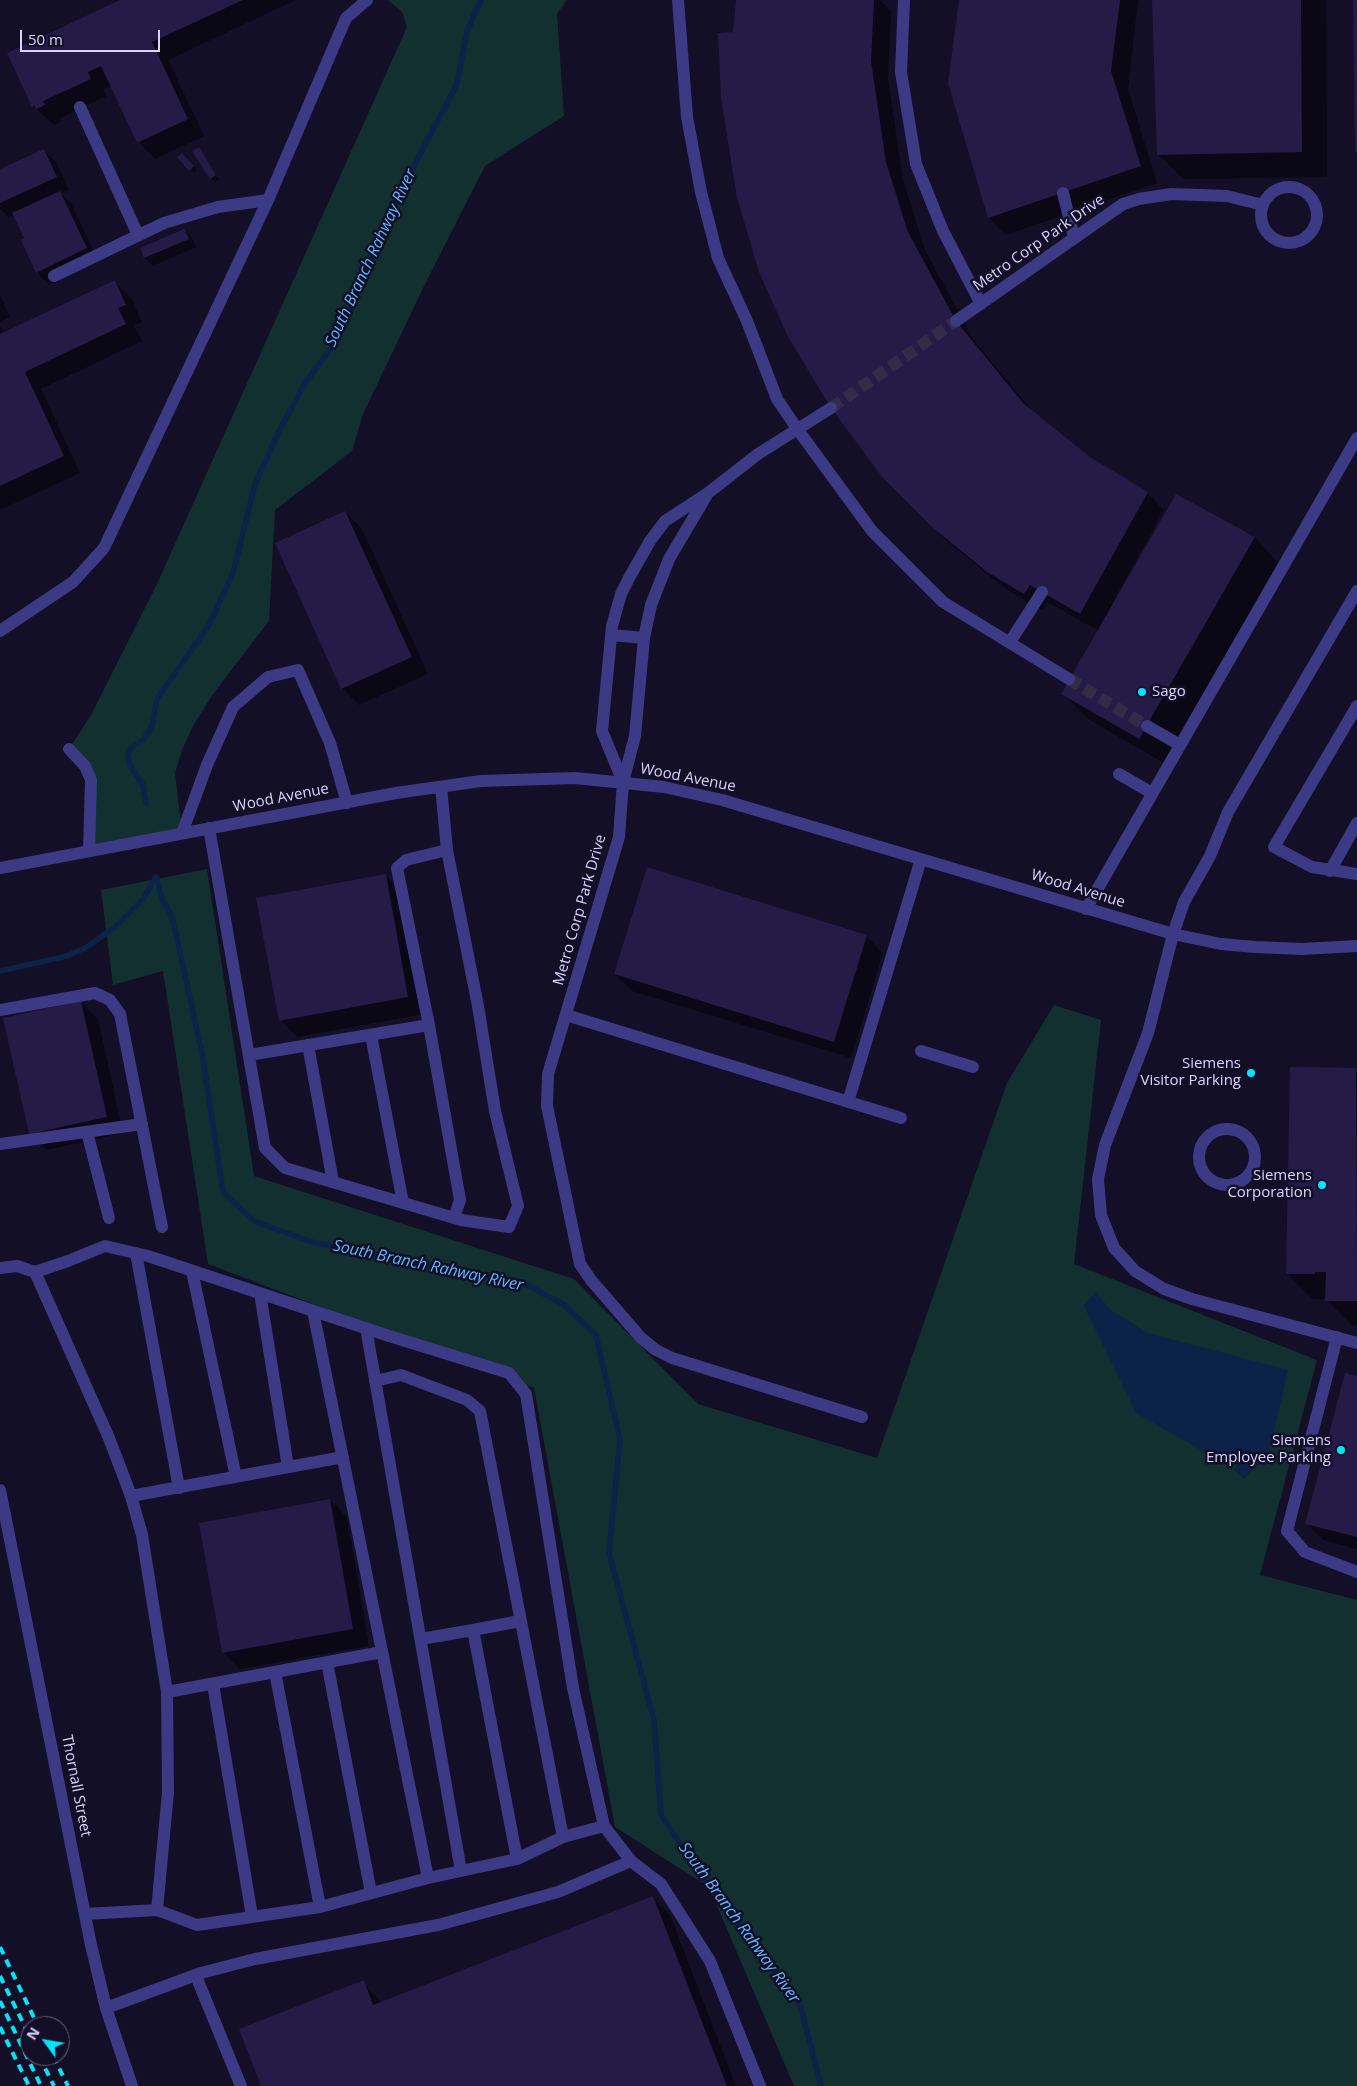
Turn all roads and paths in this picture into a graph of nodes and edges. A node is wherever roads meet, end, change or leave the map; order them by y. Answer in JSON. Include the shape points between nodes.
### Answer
{"nodes":[{"id":1,"x":367,"y":0,"type":"edge"},
{"id":2,"x":678,"y":0,"type":"edge"},
{"id":3,"x":904,"y":0,"type":"edge"},
{"id":4,"x":80,"y":107,"type":"dead end"},
{"id":5,"x":1063,"y":193,"type":"dead end"},
{"id":6,"x":268,"y":200,"type":"junction"},
{"id":7,"x":1263,"y":205,"type":"junction"},
{"id":8,"x":138,"y":235,"type":"junction"},
{"id":9,"x":1074,"y":238,"type":"junction"},
{"id":10,"x":54,"y":276,"type":"dead end"},
{"id":11,"x":981,"y":304,"type":"junction"},
{"id":12,"x":956,"y":321,"type":"tunnel mouth"},
{"id":13,"x":831,"y":408,"type":"tunnel mouth"},
{"id":14,"x":798,"y":430,"type":"junction"},
{"id":15,"x":1357,"y":438,"type":"edge"},
{"id":16,"x":708,"y":493,"type":"junction"},
{"id":17,"x":1357,"y":591,"type":"edge"},
{"id":18,"x":1042,"y":592,"type":"dead end"},
{"id":19,"x":0,"y":631,"type":"edge"},
{"id":20,"x":611,"y":635,"type":"junction"},
{"id":21,"x":644,"y":638,"type":"junction"},
{"id":22,"x":1010,"y":642,"type":"junction"},
{"id":23,"x":1069,"y":679,"type":"tunnel mouth"},
{"id":24,"x":1357,"y":706,"type":"edge"},
{"id":25,"x":1147,"y":726,"type":"tunnel mouth"},
{"id":26,"x":1180,"y":745,"type":"junction"},
{"id":27,"x":69,"y":749,"type":"dead end"},
{"id":28,"x":1119,"y":774,"type":"dead end"},
{"id":29,"x":623,"y":782,"type":"junction"},
{"id":30,"x":441,"y":786,"type":"junction"},
{"id":31,"x":1152,"y":793,"type":"junction"},
{"id":32,"x":347,"y":803,"type":"junction"},
{"id":33,"x":1357,"y":823,"type":"edge"},
{"id":34,"x":209,"y":828,"type":"junction"},
{"id":35,"x":182,"y":833,"type":"junction"},
{"id":36,"x":447,"y":850,"type":"junction"},
{"id":37,"x":89,"y":851,"type":"junction"},
{"id":38,"x":921,"y":859,"type":"junction"},
{"id":39,"x":0,"y":868,"type":"edge"},
{"id":40,"x":1330,"y":871,"type":"junction"},
{"id":41,"x":1357,"y":874,"type":"edge"},
{"id":42,"x":1086,"y":909,"type":"junction"},
{"id":43,"x":1173,"y":934,"type":"junction"},
{"id":44,"x":1357,"y":946,"type":"edge"},
{"id":45,"x":0,"y":1010,"type":"edge"},
{"id":46,"x":566,"y":1016,"type":"junction"},
{"id":47,"x":429,"y":1025,"type":"junction"},
{"id":48,"x":371,"y":1035,"type":"junction"},
{"id":49,"x":308,"y":1045,"type":"junction"},
{"id":50,"x":921,"y":1051,"type":"dead end"},
{"id":51,"x":249,"y":1055,"type":"junction"},
{"id":52,"x":973,"y":1067,"type":"dead end"},
{"id":53,"x":848,"y":1102,"type":"junction"},
{"id":54,"x":901,"y":1118,"type":"dead end"},
{"id":55,"x":142,"y":1124,"type":"junction"},
{"id":56,"x":87,"y":1132,"type":"junction"},
{"id":57,"x":0,"y":1144,"type":"edge"},
{"id":58,"x":1253,"y":1166,"type":"joint"},
{"id":59,"x":333,"y":1182,"type":"junction"},
{"id":60,"x":403,"y":1203,"type":"junction"},
{"id":61,"x":109,"y":1218,"type":"dead end"},
{"id":62,"x":454,"y":1218,"type":"junction"},
{"id":63,"x":162,"y":1227,"type":"dead end"},
{"id":64,"x":136,"y":1253,"type":"junction"},
{"id":65,"x":0,"y":1268,"type":"edge"},
{"id":66,"x":192,"y":1271,"type":"junction"},
{"id":67,"x":34,"y":1272,"type":"junction"},
{"id":68,"x":260,"y":1293,"type":"junction"},
{"id":69,"x":313,"y":1311,"type":"junction"},
{"id":70,"x":366,"y":1328,"type":"junction"},
{"id":71,"x":1336,"y":1337,"type":"junction"},
{"id":72,"x":1357,"y":1343,"type":"edge"},
{"id":73,"x":375,"y":1381,"type":"junction"},
{"id":74,"x":862,"y":1417,"type":"dead end"},
{"id":75,"x":343,"y":1458,"type":"junction"},
{"id":76,"x":288,"y":1468,"type":"junction"},
{"id":77,"x":236,"y":1477,"type":"junction"},
{"id":78,"x":179,"y":1488,"type":"junction"},
{"id":79,"x":0,"y":1490,"type":"edge"},
{"id":80,"x":131,"y":1496,"type":"junction"},
{"id":81,"x":1357,"y":1572,"type":"edge"},
{"id":82,"x":520,"y":1621,"type":"junction"},
{"id":83,"x":473,"y":1630,"type":"junction"},
{"id":84,"x":421,"y":1639,"type":"junction"},
{"id":85,"x":382,"y":1652,"type":"junction"},
{"id":86,"x":328,"y":1662,"type":"junction"},
{"id":87,"x":275,"y":1672,"type":"junction"},
{"id":88,"x":213,"y":1684,"type":"junction"},
{"id":89,"x":168,"y":1692,"type":"junction"},
{"id":90,"x":604,"y":1826,"type":"junction"},
{"id":91,"x":563,"y":1837,"type":"junction"},
{"id":92,"x":517,"y":1859,"type":"junction"},
{"id":93,"x":631,"y":1861,"type":"junction"},
{"id":94,"x":461,"y":1871,"type":"junction"},
{"id":95,"x":428,"y":1878,"type":"junction"},
{"id":96,"x":371,"y":1893,"type":"junction"},
{"id":97,"x":320,"y":1907,"type":"junction"},
{"id":98,"x":157,"y":1910,"type":"junction"},
{"id":99,"x":85,"y":1914,"type":"junction"},
{"id":100,"x":252,"y":1916,"type":"junction"},
{"id":101,"x":196,"y":1976,"type":"junction"},
{"id":102,"x":106,"y":2008,"type":"junction"},
{"id":103,"x":132,"y":2086,"type":"edge"},
{"id":104,"x":241,"y":2086,"type":"edge"},
{"id":105,"x":760,"y":2086,"type":"edge"}],
"edges":[{"from":1,"to":6,"type":"street","via":[[346,18]]},
{"from":2,"to":14,"type":"street","via":[[687,117],[718,258],[778,399]]},
{"from":3,"to":11,"type":"street","via":[[901,72],[916,164],[943,231]]},
{"from":4,"to":8,"type":"street"},
{"from":5,"to":9,"type":"street"},
{"from":6,"to":8,"type":"street","via":[[218,207],[164,223]]},
{"from":6,"to":19,"type":"street","via":[[104,548],[73,582]]},
{"from":7,"to":7,"type":"street","via":[[1262,223],[1279,242],[1288,244],[1305,240],[1316,226],[1318,218],[1314,200],[1300,189],[1292,187],[1274,191]]},
{"from":7,"to":9,"type":"street","name":"Metro Corp Park Drive","via":[[1216,195],[1154,196],[1123,204]]},
{"from":8,"to":10,"type":"street"},
{"from":9,"to":11,"type":"street","name":"Metro Corp Park Drive"},
{"from":11,"to":12,"type":"street","name":"Metro Corp Park Drive"},
{"from":13,"to":14,"type":"street","name":"Metro Corp Park Drive"},
{"from":14,"to":16,"type":"street","name":"Metro Corp Park Drive","via":[[732,472]]},
{"from":14,"to":22,"type":"street","via":[[872,531],[943,602]]},
{"from":15,"to":26,"type":"street"},
{"from":16,"to":20,"type":"street","name":"Metro Corp Park Drive","via":[[665,521],[650,541],[621,594]]},
{"from":16,"to":21,"type":"street","name":"Metro Corp Park Drive","via":[[662,574]]},
{"from":17,"to":43,"type":"street","via":[[1228,812],[1210,856],[1184,902]]},
{"from":18,"to":22,"type":"street"},
{"from":20,"to":21,"type":"street"},
{"from":20,"to":29,"type":"street","name":"Metro Corp Park Drive","via":[[602,731]]},
{"from":21,"to":29,"type":"street","name":"Metro Corp Park Drive","via":[[635,736]]},
{"from":22,"to":23,"type":"street"},
{"from":24,"to":40,"type":"street","via":[[1274,847],[1312,867]]},
{"from":25,"to":26,"type":"street"},
{"from":26,"to":31,"type":"street"},
{"from":27,"to":37,"type":"street","via":[[85,766],[91,780]]},
{"from":28,"to":31,"type":"street"},
{"from":29,"to":30,"type":"street","name":"Wood Avenue","via":[[538,778]]},
{"from":29,"to":38,"type":"street","name":"Wood Avenue","via":[[722,800]]},
{"from":29,"to":46,"type":"street","name":"Metro Corp Park Drive","via":[[619,837]]},
{"from":30,"to":32,"type":"street","name":"Wood Avenue"},
{"from":30,"to":36,"type":"street"},
{"from":31,"to":42,"type":"street"},
{"from":32,"to":34,"type":"street","name":"Wood Avenue"},
{"from":32,"to":35,"type":"street","via":[[330,743],[298,670],[268,677],[234,707],[207,765]]},
{"from":33,"to":40,"type":"street"},
{"from":34,"to":35,"type":"street","name":"Wood Avenue"},
{"from":34,"to":51,"type":"street"},
{"from":35,"to":37,"type":"street","name":"Wood Avenue"},
{"from":36,"to":47,"type":"street","via":[[406,860],[397,868]]},
{"from":36,"to":62,"type":"street","via":[[495,1111],[518,1206],[509,1227]]},
{"from":37,"to":39,"type":"street","name":"Wood Avenue"},
{"from":38,"to":42,"type":"street","name":"Wood Avenue"},
{"from":38,"to":53,"type":"street"},
{"from":40,"to":41,"type":"street"},
{"from":42,"to":43,"type":"street","name":"Wood Avenue"},
{"from":43,"to":44,"type":"street","name":"Wood Avenue","via":[[1255,947]]},
{"from":43,"to":71,"type":"street","via":[[1148,1033],[1105,1145],[1098,1180],[1101,1215],[1114,1248],[1135,1270],[1164,1289]]},
{"from":45,"to":55,"type":"street","via":[[95,993],[110,1000],[120,1014]]},
{"from":46,"to":53,"type":"street"},
{"from":46,"to":74,"type":"street","name":"Metro Corp Park Drive","via":[[548,1074],[546,1095],[577,1254],[585,1272],[641,1338],[664,1354]]},
{"from":47,"to":48,"type":"street"},
{"from":47,"to":62,"type":"street","via":[[460,1200]]},
{"from":48,"to":49,"type":"street"},
{"from":48,"to":60,"type":"street"},
{"from":49,"to":51,"type":"street"},
{"from":49,"to":59,"type":"street"},
{"from":50,"to":52,"type":"street"},
{"from":51,"to":59,"type":"street","via":[[265,1148],[285,1168]]},
{"from":53,"to":54,"type":"street"},
{"from":55,"to":56,"type":"street"},
{"from":55,"to":63,"type":"street"},
{"from":56,"to":57,"type":"street"},
{"from":56,"to":61,"type":"street"},
{"from":58,"to":58,"type":"street","via":[[1255,1154],[1251,1143],[1244,1134],[1233,1130],[1211,1134],[1200,1150],[1202,1170],[1218,1184],[1240,1182]]},
{"from":59,"to":60,"type":"street"},
{"from":60,"to":62,"type":"street"},
{"from":64,"to":66,"type":"street"},
{"from":64,"to":67,"type":"street","via":[[104,1246]]},
{"from":64,"to":78,"type":"street"},
{"from":65,"to":67,"type":"street","via":[[17,1266]]},
{"from":66,"to":68,"type":"street"},
{"from":66,"to":77,"type":"street"},
{"from":67,"to":80,"type":"street","via":[[109,1438]]},
{"from":68,"to":69,"type":"street"},
{"from":68,"to":76,"type":"street"},
{"from":69,"to":70,"type":"street"},
{"from":69,"to":75,"type":"street"},
{"from":70,"to":73,"type":"street"},
{"from":70,"to":90,"type":"street","via":[[509,1373],[526,1394],[573,1688]]},
{"from":71,"to":72,"type":"street"},
{"from":71,"to":81,"type":"street","via":[[1286,1531],[1305,1552]]},
{"from":73,"to":82,"type":"street","via":[[401,1376],[467,1400],[480,1411]]},
{"from":73,"to":84,"type":"street"},
{"from":75,"to":76,"type":"street"},
{"from":75,"to":85,"type":"street"},
{"from":76,"to":77,"type":"street"},
{"from":77,"to":78,"type":"street"},
{"from":78,"to":80,"type":"street"},
{"from":79,"to":99,"type":"street","name":"Thornall Street"},
{"from":80,"to":89,"type":"street","via":[[142,1534]]},
{"from":82,"to":83,"type":"street"},
{"from":82,"to":91,"type":"street"},
{"from":83,"to":84,"type":"street"},
{"from":83,"to":92,"type":"street"},
{"from":84,"to":94,"type":"street"},
{"from":85,"to":86,"type":"street"},
{"from":85,"to":95,"type":"street"},
{"from":86,"to":87,"type":"street"},
{"from":86,"to":96,"type":"street"},
{"from":87,"to":88,"type":"street"},
{"from":87,"to":97,"type":"street"},
{"from":88,"to":89,"type":"street"},
{"from":88,"to":100,"type":"street"},
{"from":89,"to":98,"type":"street","via":[[168,1792]]},
{"from":90,"to":91,"type":"street"},
{"from":90,"to":93,"type":"street"},
{"from":91,"to":92,"type":"street"},
{"from":92,"to":94,"type":"street"},
{"from":93,"to":101,"type":"street","via":[[558,1892],[438,1925],[255,1959]]},
{"from":93,"to":105,"type":"street","via":[[661,1884],[710,1961]]},
{"from":94,"to":95,"type":"street"},
{"from":95,"to":96,"type":"street"},
{"from":96,"to":97,"type":"street"},
{"from":97,"to":100,"type":"street"},
{"from":98,"to":99,"type":"street"},
{"from":98,"to":100,"type":"street","via":[[197,1926]]},
{"from":99,"to":102,"type":"street","name":"Thornall Street"},
{"from":101,"to":102,"type":"street"},
{"from":101,"to":104,"type":"street"},
{"from":102,"to":103,"type":"street","name":"Thornall Street"}]}
